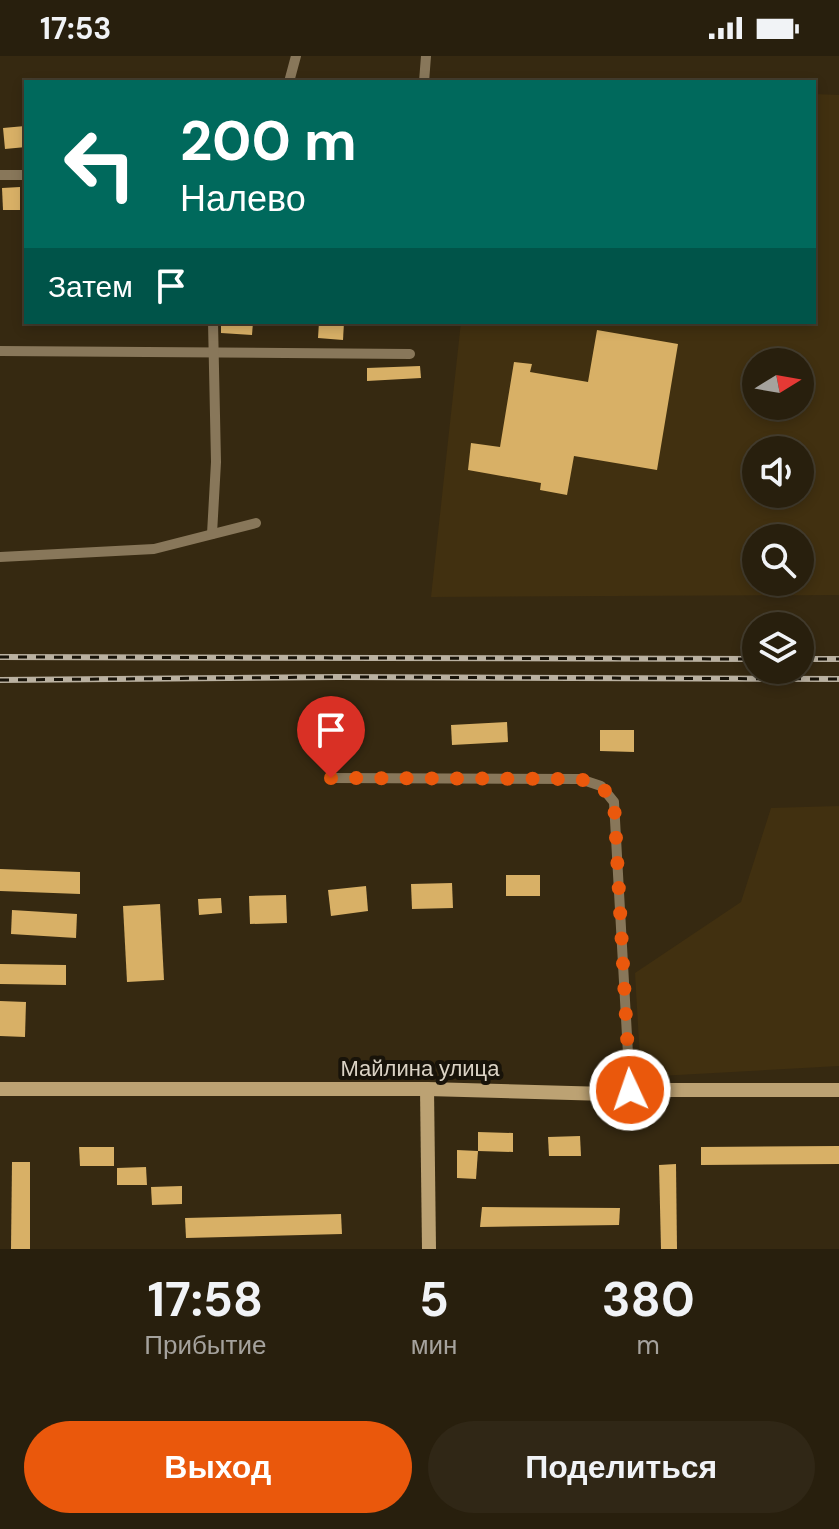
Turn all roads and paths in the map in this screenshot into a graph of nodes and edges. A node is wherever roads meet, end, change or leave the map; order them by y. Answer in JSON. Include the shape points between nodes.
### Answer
{"nodes":[{"id":1,"x":296,"y":56,"type":"edge"},
{"id":2,"x":426,"y":56,"type":"edge"},
{"id":3,"x":290,"y":80,"type":"edge"},
{"id":4,"x":424,"y":80,"type":"edge"},
{"id":5,"x":0,"y":175,"type":"edge"},
{"id":6,"x":24,"y":175,"type":"edge"},
{"id":7,"x":213,"y":324,"type":"edge"},
{"id":8,"x":213,"y":350,"type":"junction"},
{"id":9,"x":0,"y":351,"type":"edge"},
{"id":10,"x":410,"y":354,"type":"dead end"},
{"id":11,"x":256,"y":523,"type":"dead end"},
{"id":12,"x":212,"y":534,"type":"junction"},
{"id":13,"x":0,"y":557,"type":"edge"},
{"id":14,"x":331,"y":778,"type":"dead end"},
{"id":15,"x":0,"y":1089,"type":"edge"},
{"id":16,"x":427,"y":1089,"type":"junction"},
{"id":17,"x":630,"y":1090,"type":"junction"},
{"id":18,"x":839,"y":1090,"type":"edge"},
{"id":19,"x":429,"y":1249,"type":"edge"}],
"edges":[{"from":1,"to":3,"type":"street"},
{"from":2,"to":4,"type":"street"},
{"from":5,"to":6,"type":"street"},
{"from":7,"to":8,"type":"street"},
{"from":8,"to":9,"type":"street"},
{"from":8,"to":10,"type":"street"},
{"from":8,"to":12,"type":"street"},
{"from":11,"to":12,"type":"street"},
{"from":12,"to":13,"type":"street","via":[[154,549]]},
{"from":14,"to":17,"type":"street","via":[[580,779],[601,786],[614,802]]},
{"from":15,"to":16,"type":"main road","name":"Майлина улица"},
{"from":16,"to":17,"type":"main road","name":"Майлина улица","via":[[607,1094]]},
{"from":16,"to":19,"type":"main road"},
{"from":17,"to":18,"type":"main road","name":"Майлина улица"}]}
